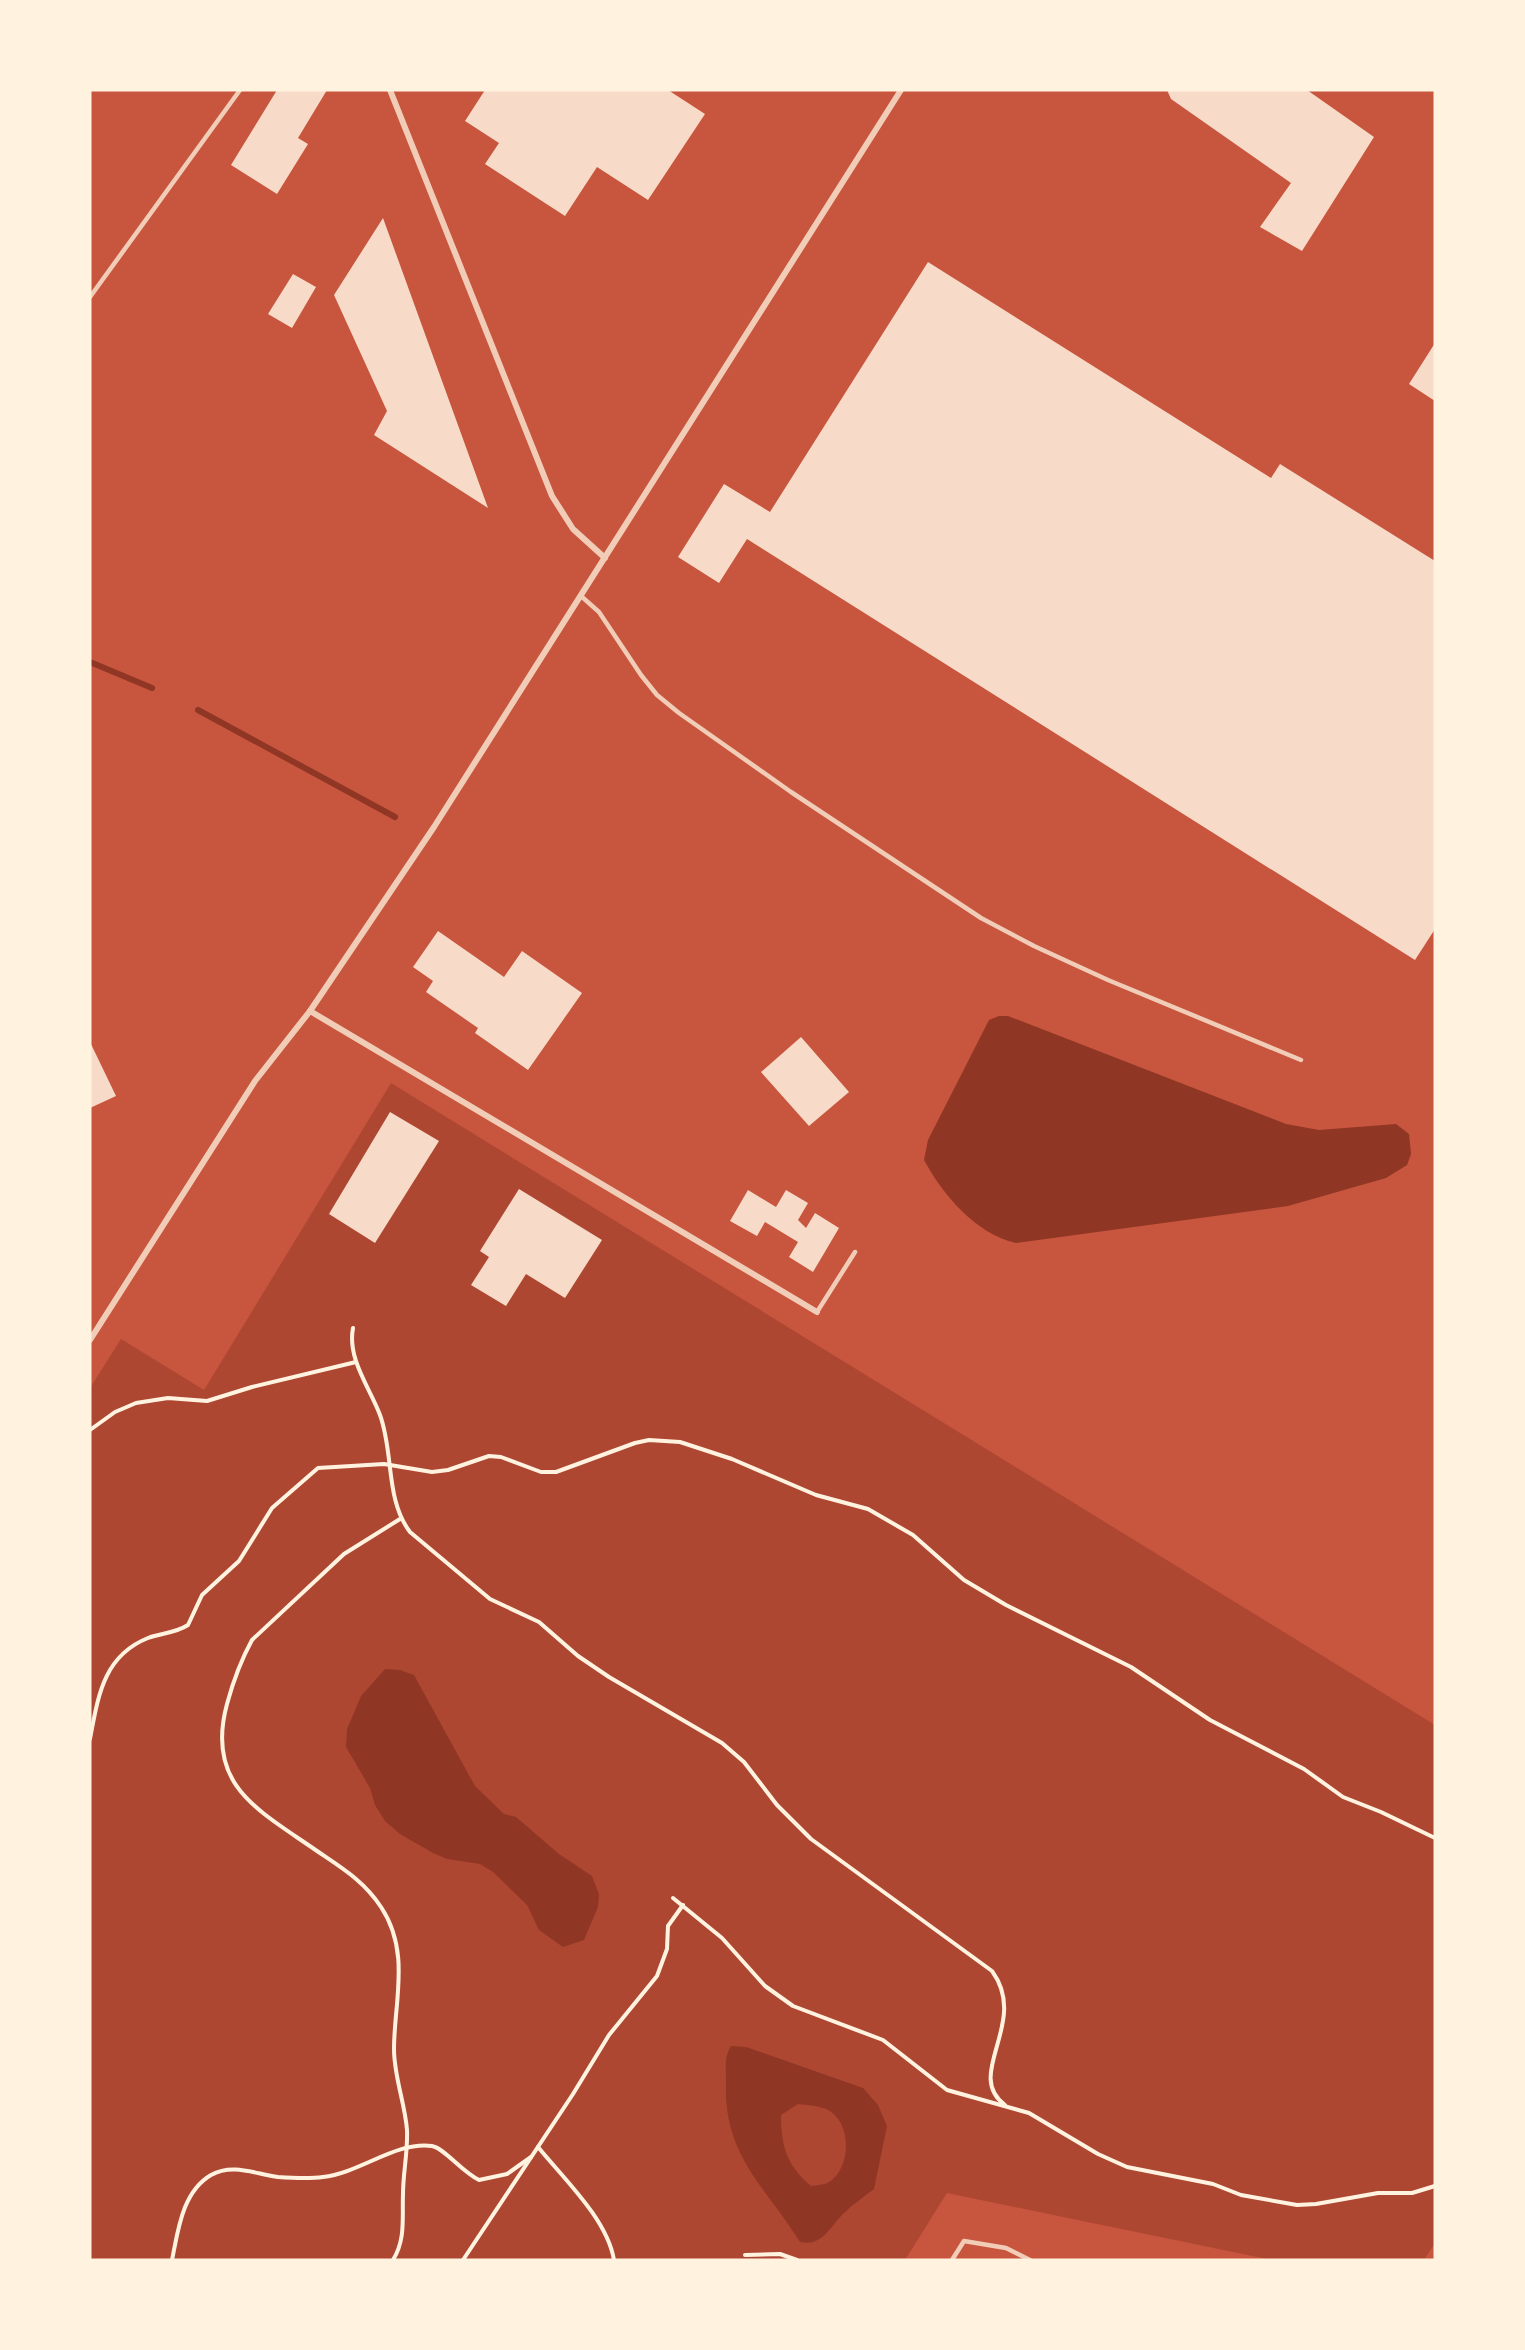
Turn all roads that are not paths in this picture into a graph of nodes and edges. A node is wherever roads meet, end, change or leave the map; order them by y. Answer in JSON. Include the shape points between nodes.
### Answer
{"nodes":[{"id":1,"x":240,"y":90,"type":"edge"},
{"id":2,"x":390,"y":90,"type":"edge"},
{"id":3,"x":901,"y":90,"type":"edge"},
{"id":4,"x":90,"y":297,"type":"edge"},
{"id":5,"x":605,"y":558,"type":"junction"},
{"id":6,"x":581,"y":596,"type":"junction"},
{"id":7,"x":310,"y":1011,"type":"junction"},
{"id":8,"x":1301,"y":1060,"type":"dead end"},
{"id":9,"x":855,"y":1252,"type":"dead end"},
{"id":10,"x":817,"y":1312,"type":"joint"},
{"id":11,"x":90,"y":1340,"type":"edge"},
{"id":12,"x":952,"y":2260,"type":"edge"},
{"id":13,"x":1030,"y":2260,"type":"edge"}],
"edges":[{"from":1,"to":4,"type":"lane"},
{"from":2,"to":5,"type":"street","via":[[552,496],[573,529]]},
{"from":3,"to":5,"type":"street"},
{"from":5,"to":6,"type":"street"},
{"from":6,"to":7,"type":"street","via":[[434,827]]},
{"from":6,"to":8,"type":"lane","via":[[598,612],[657,695],[679,713],[790,792],[981,918],[1108,980]]},
{"from":7,"to":10,"type":"street"},
{"from":7,"to":11,"type":"street","via":[[255,1081]]},
{"from":9,"to":10,"type":"lane"},
{"from":12,"to":13,"type":"lane","via":[[964,2241],[1006,2248]]}]}
